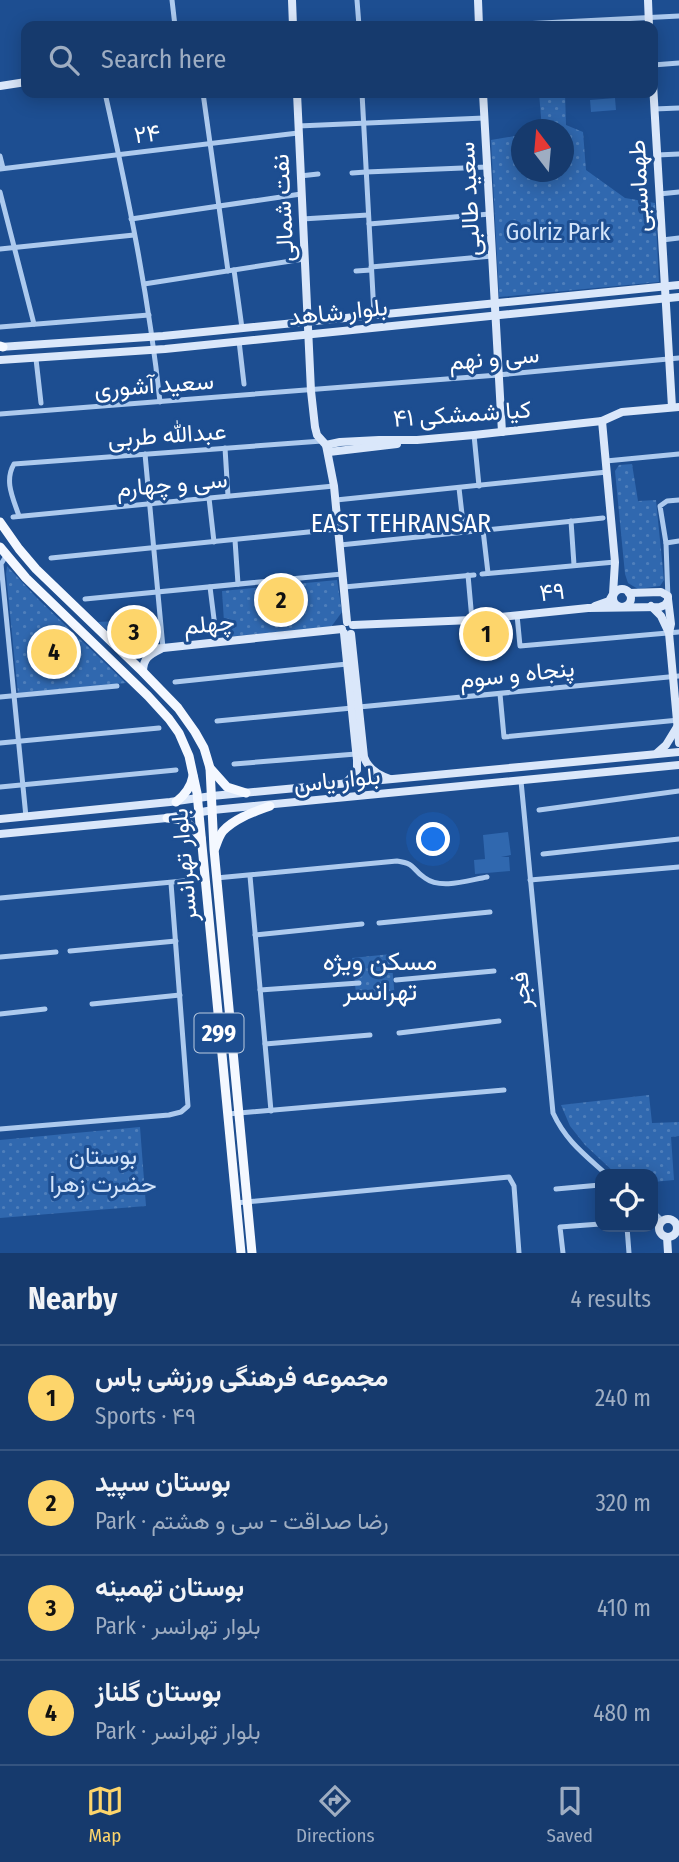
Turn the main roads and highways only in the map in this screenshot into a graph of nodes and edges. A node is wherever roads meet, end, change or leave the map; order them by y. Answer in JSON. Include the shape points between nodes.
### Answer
{"nodes":[{"id":1,"x":0,"y":522,"type":"edge"},
{"id":2,"x":0,"y":547,"type":"edge"},
{"id":3,"x":3,"y":561,"type":"edge"},
{"id":4,"x":209,"y":765,"type":"junction"},
{"id":5,"x":193,"y":771,"type":"junction"},
{"id":6,"x":246,"y":793,"type":"road end"},
{"id":7,"x":176,"y":802,"type":"road end"},
{"id":8,"x":270,"y":806,"type":"road end"},
{"id":9,"x":167,"y":818,"type":"road end"},
{"id":10,"x":201,"y":838,"type":"junction"},
{"id":11,"x":214,"y":849,"type":"junction"},
{"id":12,"x":233,"y":1114,"type":"junction"},
{"id":13,"x":241,"y":1253,"type":"edge"},
{"id":14,"x":252,"y":1253,"type":"edge"}],
"edges":[{"from":1,"to":4,"type":"main road","name":"بلوار تهرانسر","number":"299","via":[[36,569],[184,715]]},
{"from":2,"to":3,"type":"main road","name":"بلوار تهرانسر","number":"299"},
{"from":3,"to":5,"type":"main road","name":"بلوار تهرانسر","number":"299","via":[[169,719]]},
{"from":4,"to":5,"type":"main road","via":[[205,779],[198,779]]},
{"from":4,"to":6,"type":"main road","via":[[227,787]]},
{"from":4,"to":11,"type":"main road","name":"بلوار تهرانسر","number":"299"},
{"from":5,"to":7,"type":"main road","via":[[191,785]]},
{"from":5,"to":10,"type":"main road","name":"بلوار تهرانسر","number":"299"},
{"from":8,"to":11,"type":"main road","via":[[231,825]]},
{"from":9,"to":10,"type":"main road","via":[[181,818]]},
{"from":10,"to":12,"type":"main road","name":"بلوار تهرانسر","number":"299"},
{"from":11,"to":12,"type":"main road","name":"بلوار تهرانسر","number":"299"},
{"from":12,"to":13,"type":"main road","name":"بلوار تهرانسر","number":"299"},
{"from":12,"to":14,"type":"main road","name":"بلوار تهرانسر","number":"299"}]}
